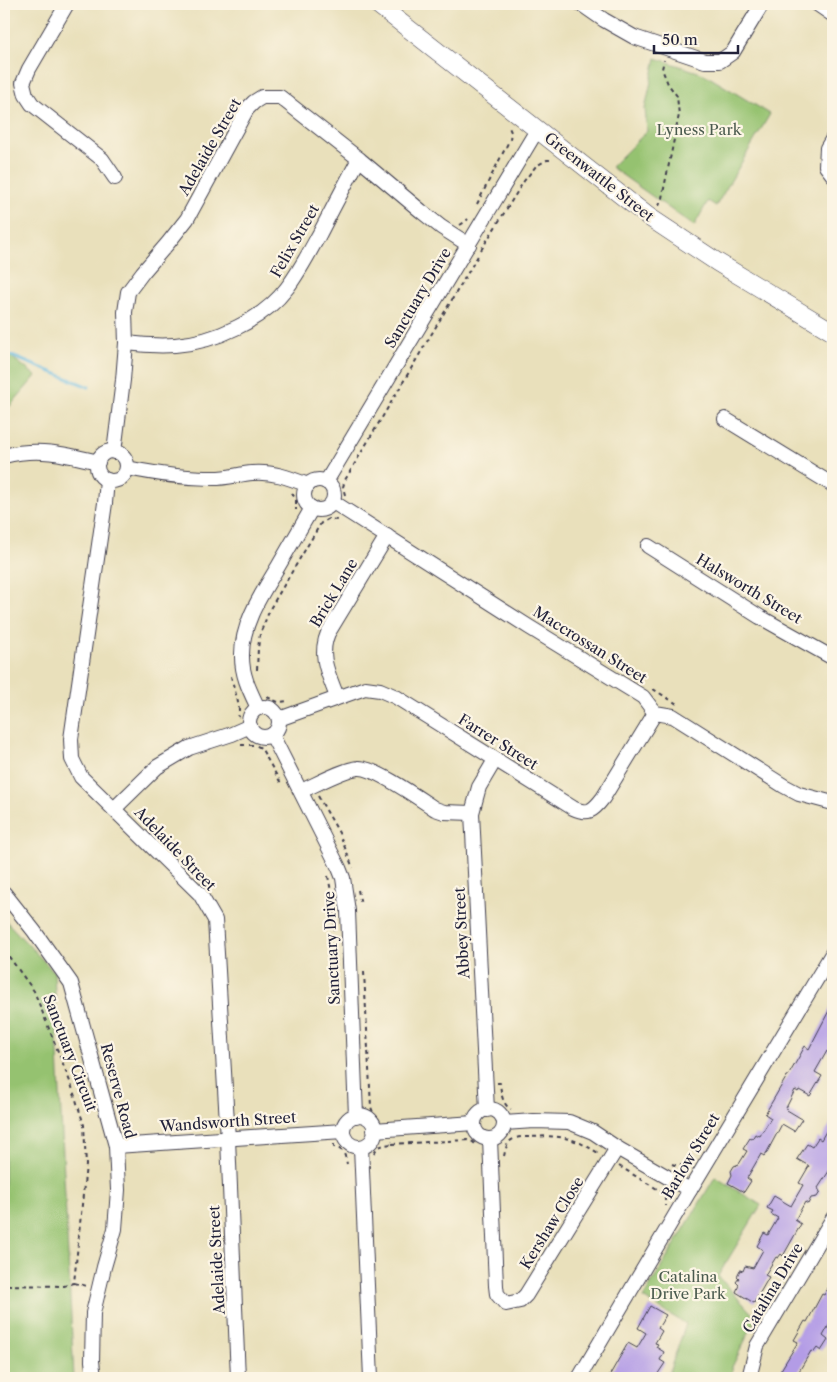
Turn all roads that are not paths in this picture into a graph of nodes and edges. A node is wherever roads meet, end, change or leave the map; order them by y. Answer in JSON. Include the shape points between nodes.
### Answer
{"nodes":[{"id":1,"x":67,"y":4,"type":"edge"},
{"id":2,"x":378,"y":4,"type":"edge"},
{"id":3,"x":581,"y":4,"type":"edge"},
{"id":4,"x":762,"y":4,"type":"edge"},
{"id":5,"x":817,"y":4,"type":"edge"},
{"id":6,"x":833,"y":15,"type":"edge"},
{"id":7,"x":537,"y":130,"type":"junction"},
{"id":8,"x":833,"y":138,"type":"edge"},
{"id":9,"x":359,"y":159,"type":"junction"},
{"id":10,"x":833,"y":175,"type":"edge"},
{"id":11,"x":115,"y":178,"type":"dead end"},
{"id":12,"x":469,"y":245,"type":"junction"},
{"id":13,"x":833,"y":332,"type":"edge"},
{"id":14,"x":126,"y":343,"type":"junction"},
{"id":15,"x":725,"y":419,"type":"dead end"},
{"id":16,"x":114,"y":452,"type":"junction"},
{"id":17,"x":4,"y":456,"type":"edge"},
{"id":18,"x":98,"y":462,"type":"junction"},
{"id":19,"x":126,"y":468,"type":"junction"},
{"id":20,"x":107,"y":480,"type":"junction"},
{"id":21,"x":326,"y":482,"type":"junction"},
{"id":22,"x":833,"y":484,"type":"edge"},
{"id":23,"x":308,"y":485,"type":"junction"},
{"id":24,"x":333,"y":502,"type":"junction"},
{"id":25,"x":312,"y":508,"type":"junction"},
{"id":26,"x":387,"y":536,"type":"junction"},
{"id":27,"x":648,"y":546,"type":"dead end"},
{"id":28,"x":833,"y":658,"type":"edge"},
{"id":29,"x":337,"y":697,"type":"junction"},
{"id":30,"x":258,"y":708,"type":"junction"},
{"id":31,"x":655,"y":713,"type":"junction"},
{"id":32,"x":279,"y":719,"type":"junction"},
{"id":33,"x":250,"y":726,"type":"junction"},
{"id":34,"x":272,"y":735,"type":"junction"},
{"id":35,"x":495,"y":760,"type":"junction"},
{"id":36,"x":307,"y":789,"type":"junction"},
{"id":37,"x":833,"y":802,"type":"edge"},
{"id":38,"x":114,"y":809,"type":"junction"},
{"id":39,"x":472,"y":813,"type":"junction"},
{"id":40,"x":4,"y":893,"type":"edge"},
{"id":41,"x":833,"y":952,"type":"edge"},
{"id":42,"x":487,"y":1110,"type":"junction"},
{"id":43,"x":356,"y":1116,"type":"junction"},
{"id":44,"x":474,"y":1123,"type":"junction"},
{"id":45,"x":504,"y":1123,"type":"junction"},
{"id":46,"x":377,"y":1124,"type":"junction"},
{"id":47,"x":343,"y":1131,"type":"junction"},
{"id":48,"x":228,"y":1138,"type":"junction"},
{"id":49,"x":490,"y":1139,"type":"junction"},
{"id":50,"x":116,"y":1146,"type":"junction"},
{"id":51,"x":361,"y":1147,"type":"junction"},
{"id":52,"x":614,"y":1154,"type":"junction"},
{"id":53,"x":690,"y":1190,"type":"junction"},
{"id":54,"x":833,"y":1218,"type":"edge"},
{"id":55,"x":94,"y":1378,"type":"edge"},
{"id":56,"x":238,"y":1378,"type":"edge"},
{"id":57,"x":371,"y":1378,"type":"edge"},
{"id":58,"x":579,"y":1378,"type":"edge"},
{"id":59,"x":749,"y":1378,"type":"edge"}],
"edges":[{"from":1,"to":11,"type":"street","via":[[29,69],[23,83],[26,95],[32,104],[102,159]]},
{"from":2,"to":7,"type":"main road","name":"Greenwattle Street"},
{"from":3,"to":4,"type":"street","via":[[634,37],[705,61],[720,61],[733,52]]},
{"from":5,"to":6,"type":"street"},
{"from":7,"to":12,"type":"street","name":"Sanctuary Drive"},
{"from":7,"to":13,"type":"main road","name":"Greenwattle Street","via":[[650,217]]},
{"from":8,"to":10,"type":"street","via":[[827,148],[826,166]]},
{"from":9,"to":12,"type":"street","name":"Adelaide Street","via":[[441,227]]},
{"from":9,"to":14,"type":"street","name":"Felix Street","via":[[298,270],[286,289],[267,308],[246,324],[207,339],[176,345]]},
{"from":9,"to":14,"type":"street","name":"Adelaide Street","via":[[280,97],[262,97],[254,102],[187,218],[128,292],[124,312]]},
{"from":12,"to":21,"type":"street","name":"Sanctuary Drive"},
{"from":14,"to":16,"type":"street","name":"Adelaide Street"},
{"from":15,"to":22,"type":"street"},
{"from":16,"to":18,"type":"street","via":[[105,453]]},
{"from":16,"to":19,"type":"street","via":[[122,455]]},
{"from":17,"to":18,"type":"street","via":[[33,450]]},
{"from":18,"to":20,"type":"street","via":[[100,475]]},
{"from":19,"to":20,"type":"street","via":[[120,479]]},
{"from":19,"to":23,"type":"street","via":[[184,477],[273,474]]},
{"from":20,"to":38,"type":"street","name":"Adelaide Street","via":[[71,739],[72,759],[81,777]]},
{"from":21,"to":23,"type":"street","via":[[317,480]]},
{"from":21,"to":24,"type":"street","via":[[334,490]]},
{"from":23,"to":25,"type":"street","via":[[304,496]]},
{"from":24,"to":25,"type":"street","via":[[323,510]]},
{"from":24,"to":26,"type":"street","name":"Maccrossan Street"},
{"from":25,"to":30,"type":"street","via":[[262,594],[245,634],[242,658],[246,683]]},
{"from":26,"to":29,"type":"street","name":"Brick Lane","via":[[324,641],[324,660]]},
{"from":26,"to":31,"type":"street","name":"Maccrossan Street","via":[[643,697]]},
{"from":27,"to":28,"type":"street","name":"Halsworth Street"},
{"from":29,"to":32,"type":"street","name":"Farrer Street"},
{"from":29,"to":35,"type":"street","name":"Farrer Street","via":[[365,688],[387,692]]},
{"from":30,"to":32,"type":"street","via":[[273,709]]},
{"from":30,"to":33,"type":"street","via":[[250,716]]},
{"from":31,"to":35,"type":"street","name":"Farrer Street","via":[[603,798],[588,812],[572,808]]},
{"from":31,"to":37,"type":"street","via":[[673,716],[799,794]]},
{"from":32,"to":34,"type":"street"},
{"from":33,"to":34,"type":"street","via":[[257,735]]},
{"from":33,"to":38,"type":"street","via":[[189,748],[157,767]]},
{"from":34,"to":36,"type":"street","name":"Sanctuary Drive"},
{"from":35,"to":39,"type":"street","name":"Abbey Street","via":[[480,787]]},
{"from":36,"to":39,"type":"street","via":[[350,769],[364,768],[435,809]]},
{"from":36,"to":43,"type":"street","name":"Sanctuary Drive","via":[[346,892]]},
{"from":38,"to":48,"type":"street","name":"Adelaide Street","via":[[200,894],[215,920]]},
{"from":39,"to":42,"type":"street","name":"Abbey Street"},
{"from":40,"to":50,"type":"street","name":"Reserve Road","via":[[71,983]]},
{"from":41,"to":53,"type":"street","name":"Barlow Street"},
{"from":42,"to":44,"type":"street","via":[[478,1114]]},
{"from":42,"to":45,"type":"street","via":[[497,1111]]},
{"from":43,"to":46,"type":"street","via":[[361,1115]]},
{"from":43,"to":47,"type":"street","via":[[348,1119]]},
{"from":44,"to":46,"type":"street","via":[[391,1129]]},
{"from":44,"to":49,"type":"street","via":[[481,1137]]},
{"from":45,"to":49,"type":"street","via":[[499,1136]]},
{"from":45,"to":52,"type":"street","via":[[569,1122],[593,1132]]},
{"from":46,"to":51,"type":"street","via":[[372,1140]]},
{"from":47,"to":48,"type":"street","name":"Wandsworth Street"},
{"from":47,"to":51,"type":"street","via":[[350,1145]]},
{"from":48,"to":50,"type":"street","name":"Wandsworth Street"},
{"from":48,"to":56,"type":"street","name":"Adelaide Street"},
{"from":49,"to":52,"type":"street","name":"Kershaw Close","via":[[496,1286],[497,1294],[506,1304],[520,1301],[526,1295]]},
{"from":50,"to":55,"type":"street","name":"Reserve Road","via":[[118,1190],[114,1229],[93,1313]]},
{"from":51,"to":57,"type":"street"},
{"from":52,"to":53,"type":"street"},
{"from":53,"to":58,"type":"street","name":"Barlow Street"},
{"from":54,"to":59,"type":"street","name":"Catalina Drive","via":[[757,1346]]}]}
